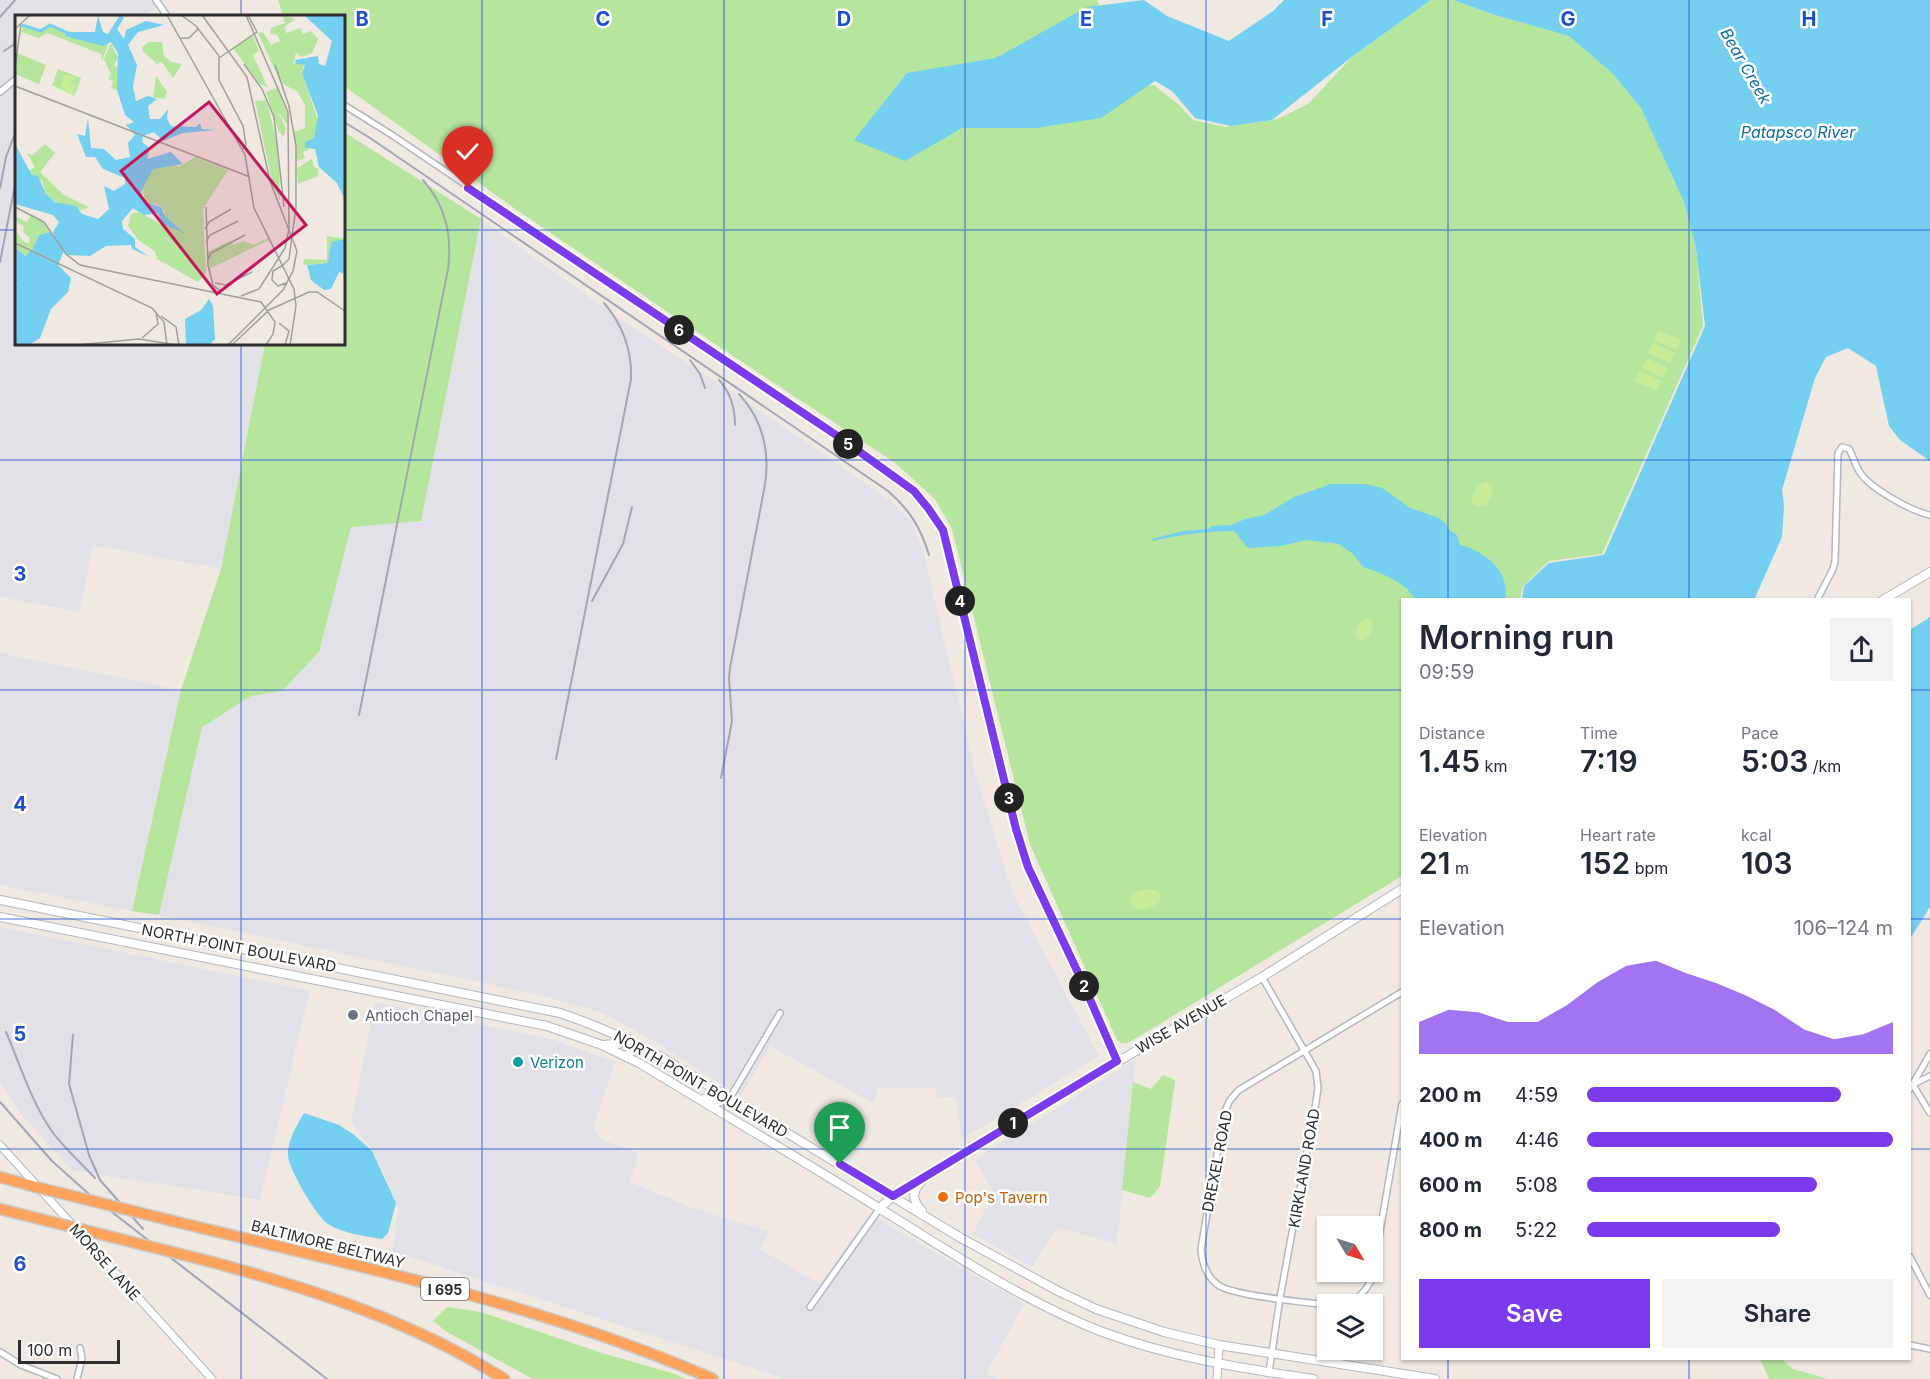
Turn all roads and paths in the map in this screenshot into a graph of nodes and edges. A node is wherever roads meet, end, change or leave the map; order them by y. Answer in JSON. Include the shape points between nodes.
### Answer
{"nodes":[{"id":1,"x":156,"y":0,"type":"edge"},
{"id":2,"x":165,"y":15,"type":"edge"},
{"id":3,"x":15,"y":80,"type":"edge"},
{"id":4,"x":0,"y":92,"type":"edge"},
{"id":5,"x":345,"y":106,"type":"edge"},
{"id":6,"x":1930,"y":515,"type":"edge"},
{"id":7,"x":1930,"y":572,"type":"edge"},
{"id":8,"x":1818,"y":598,"type":"edge"},
{"id":9,"x":1886,"y":598,"type":"edge"},
{"id":10,"x":1401,"y":890,"type":"edge"},
{"id":11,"x":0,"y":900,"type":"edge"},
{"id":12,"x":0,"y":917,"type":"edge"},
{"id":13,"x":237,"y":947,"type":"junction"},
{"id":14,"x":218,"y":960,"type":"junction"},
{"id":15,"x":1262,"y":977,"type":"junction"},
{"id":16,"x":454,"y":990,"type":"junction"},
{"id":17,"x":1401,"y":993,"type":"edge"},
{"id":18,"x":433,"y":1004,"type":"junction"},
{"id":19,"x":780,"y":1014,"type":"dead end"},
{"id":20,"x":627,"y":1038,"type":"junction"},
{"id":21,"x":602,"y":1045,"type":"junction"},
{"id":22,"x":1305,"y":1049,"type":"junction"},
{"id":23,"x":1930,"y":1054,"type":"edge"},
{"id":24,"x":627,"y":1057,"type":"junction"},
{"id":25,"x":663,"y":1058,"type":"junction"},
{"id":26,"x":1117,"y":1061,"type":"junction"},
{"id":27,"x":1930,"y":1076,"type":"edge"},
{"id":28,"x":1911,"y":1087,"type":"edge"},
{"id":29,"x":695,"y":1097,"type":"junction"},
{"id":30,"x":730,"y":1098,"type":"junction"},
{"id":31,"x":1401,"y":1110,"type":"edge"},
{"id":32,"x":1930,"y":1113,"type":"edge"},
{"id":33,"x":0,"y":1145,"type":"edge"},
{"id":34,"x":938,"y":1168,"type":"junction"},
{"id":35,"x":0,"y":1177,"type":"edge"},
{"id":36,"x":893,"y":1196,"type":"junction"},
{"id":37,"x":880,"y":1208,"type":"junction"},
{"id":38,"x":0,"y":1209,"type":"edge"},
{"id":39,"x":928,"y":1218,"type":"junction"},
{"id":40,"x":1911,"y":1259,"type":"edge"},
{"id":41,"x":1361,"y":1294,"type":"edge"},
{"id":42,"x":1930,"y":1295,"type":"edge"},
{"id":43,"x":1280,"y":1298,"type":"junction"},
{"id":44,"x":1317,"y":1303,"type":"edge"},
{"id":45,"x":810,"y":1307,"type":"dead end"},
{"id":46,"x":1219,"y":1345,"type":"junction"},
{"id":47,"x":1911,"y":1345,"type":"edge"},
{"id":48,"x":80,"y":1348,"type":"dead end"},
{"id":49,"x":1930,"y":1348,"type":"edge"},
{"id":50,"x":0,"y":1352,"type":"edge"},
{"id":51,"x":1271,"y":1353,"type":"junction"},
{"id":52,"x":1217,"y":1364,"type":"junction"},
{"id":53,"x":1269,"y":1372,"type":"junction"},
{"id":54,"x":57,"y":1379,"type":"edge"},
{"id":55,"x":77,"y":1379,"type":"edge"},
{"id":56,"x":212,"y":1379,"type":"edge"},
{"id":57,"x":504,"y":1379,"type":"edge"},
{"id":58,"x":713,"y":1379,"type":"edge"},
{"id":59,"x":1217,"y":1379,"type":"edge"},
{"id":60,"x":1312,"y":1379,"type":"edge"},
{"id":61,"x":1435,"y":1379,"type":"edge"}],
"edges":[{"from":1,"to":2,"type":"street"},
{"from":3,"to":4,"type":"street"},
{"from":5,"to":26,"type":"street","via":[[839,437],[922,500],[943,530],[1028,867]]},
{"from":6,"to":8,"type":"street","via":[[1909,508],[1871,483],[1859,471],[1849,449],[1842,447],[1838,453],[1835,561]]},
{"from":7,"to":9,"type":"main road"},
{"from":10,"to":15,"type":"main road","name":"WISE AVENUE"},
{"from":11,"to":13,"type":"main road","name":"NORTH POINT BOULEVARD"},
{"from":12,"to":14,"type":"main road","name":"NORTH POINT BOULEVARD"},
{"from":13,"to":14,"type":"main road"},
{"from":13,"to":16,"type":"main road","name":"NORTH POINT BOULEVARD"},
{"from":14,"to":18,"type":"main road","name":"NORTH POINT BOULEVARD"},
{"from":15,"to":22,"type":"street","name":"KIRKLAND ROAD"},
{"from":15,"to":26,"type":"main road","name":"WISE AVENUE"},
{"from":16,"to":18,"type":"main road","via":[[445,1000]]},
{"from":16,"to":20,"type":"main road","name":"NORTH POINT BOULEVARD","via":[[560,1013]]},
{"from":17,"to":22,"type":"street","name":"DREXEL ROAD"},
{"from":18,"to":21,"type":"main road","name":"NORTH POINT BOULEVARD","via":[[547,1026]]},
{"from":19,"to":30,"type":"street"},
{"from":20,"to":21,"type":"main road","via":[[620,1044]]},
{"from":20,"to":25,"type":"main road","name":"NORTH POINT BOULEVARD"},
{"from":21,"to":24,"type":"main road","name":"NORTH POINT BOULEVARD"},
{"from":22,"to":43,"type":"street","name":"KIRKLAND ROAD","via":[[1316,1071],[1318,1088]]},
{"from":22,"to":43,"type":"street","name":"DREXEL ROAD","via":[[1239,1090],[1226,1106],[1201,1249],[1204,1267],[1217,1284],[1232,1291]]},
{"from":23,"to":28,"type":"street"},
{"from":24,"to":25,"type":"main road","via":[[635,1050]]},
{"from":24,"to":29,"type":"main road","name":"NORTH POINT BOULEVARD"},
{"from":25,"to":30,"type":"main road","name":"NORTH POINT BOULEVARD"},
{"from":26,"to":34,"type":"main road","name":"WISE AVENUE"},
{"from":27,"to":28,"type":"street"},
{"from":28,"to":32,"type":"street"},
{"from":29,"to":30,"type":"main road","via":[[718,1102]]},
{"from":29,"to":37,"type":"main road","name":"NORTH POINT BOULEVARD"},
{"from":30,"to":36,"type":"main road","name":"NORTH POINT BOULEVARD"},
{"from":31,"to":41,"type":"street","via":[[1372,1278]]},
{"from":33,"to":56,"type":"street","name":"MORSE LANE"},
{"from":34,"to":36,"type":"main road","name":"WISE AVENUE"},
{"from":34,"to":39,"type":"main road","via":[[914,1191],[915,1203]]},
{"from":35,"to":58,"type":"highway","name":"BALTIMORE BELTWAY","number":"I 695","bridge":true,"via":[[535,1314],[626,1344]]},
{"from":36,"to":37,"type":"main road","name":"WISE AVENUE"},
{"from":36,"to":39,"type":"main road","name":"NORTH POINT BOULEVARD"},
{"from":37,"to":45,"type":"street","name":"WISE AVENUE"},
{"from":37,"to":52,"type":"main road","name":"NORTH POINT BOULEVARD","via":[[1072,1319],[1147,1347]]},
{"from":38,"to":57,"type":"highway","bridge":true,"via":[[285,1282],[379,1315]]},
{"from":39,"to":46,"type":"main road","name":"NORTH POINT BOULEVARD","via":[[1041,1283],[1096,1309]]},
{"from":40,"to":42,"type":"street"},
{"from":43,"to":44,"type":"street","name":"DREXEL ROAD"},
{"from":43,"to":51,"type":"street","name":"KIRKLAND ROAD"},
{"from":46,"to":51,"type":"main road","name":"NORTH POINT BOULEVARD"},
{"from":46,"to":52,"type":"street"},
{"from":47,"to":49,"type":"street"},
{"from":48,"to":55,"type":"street"},
{"from":50,"to":54,"type":"street"},
{"from":51,"to":53,"type":"street","name":"KIRKLAND ROAD"},
{"from":51,"to":61,"type":"main road","name":"NORTH POINT BOULEVARD"},
{"from":52,"to":53,"type":"main road","name":"NORTH POINT BOULEVARD"},
{"from":52,"to":59,"type":"street"},
{"from":53,"to":60,"type":"main road","name":"NORTH POINT BOULEVARD"}]}
